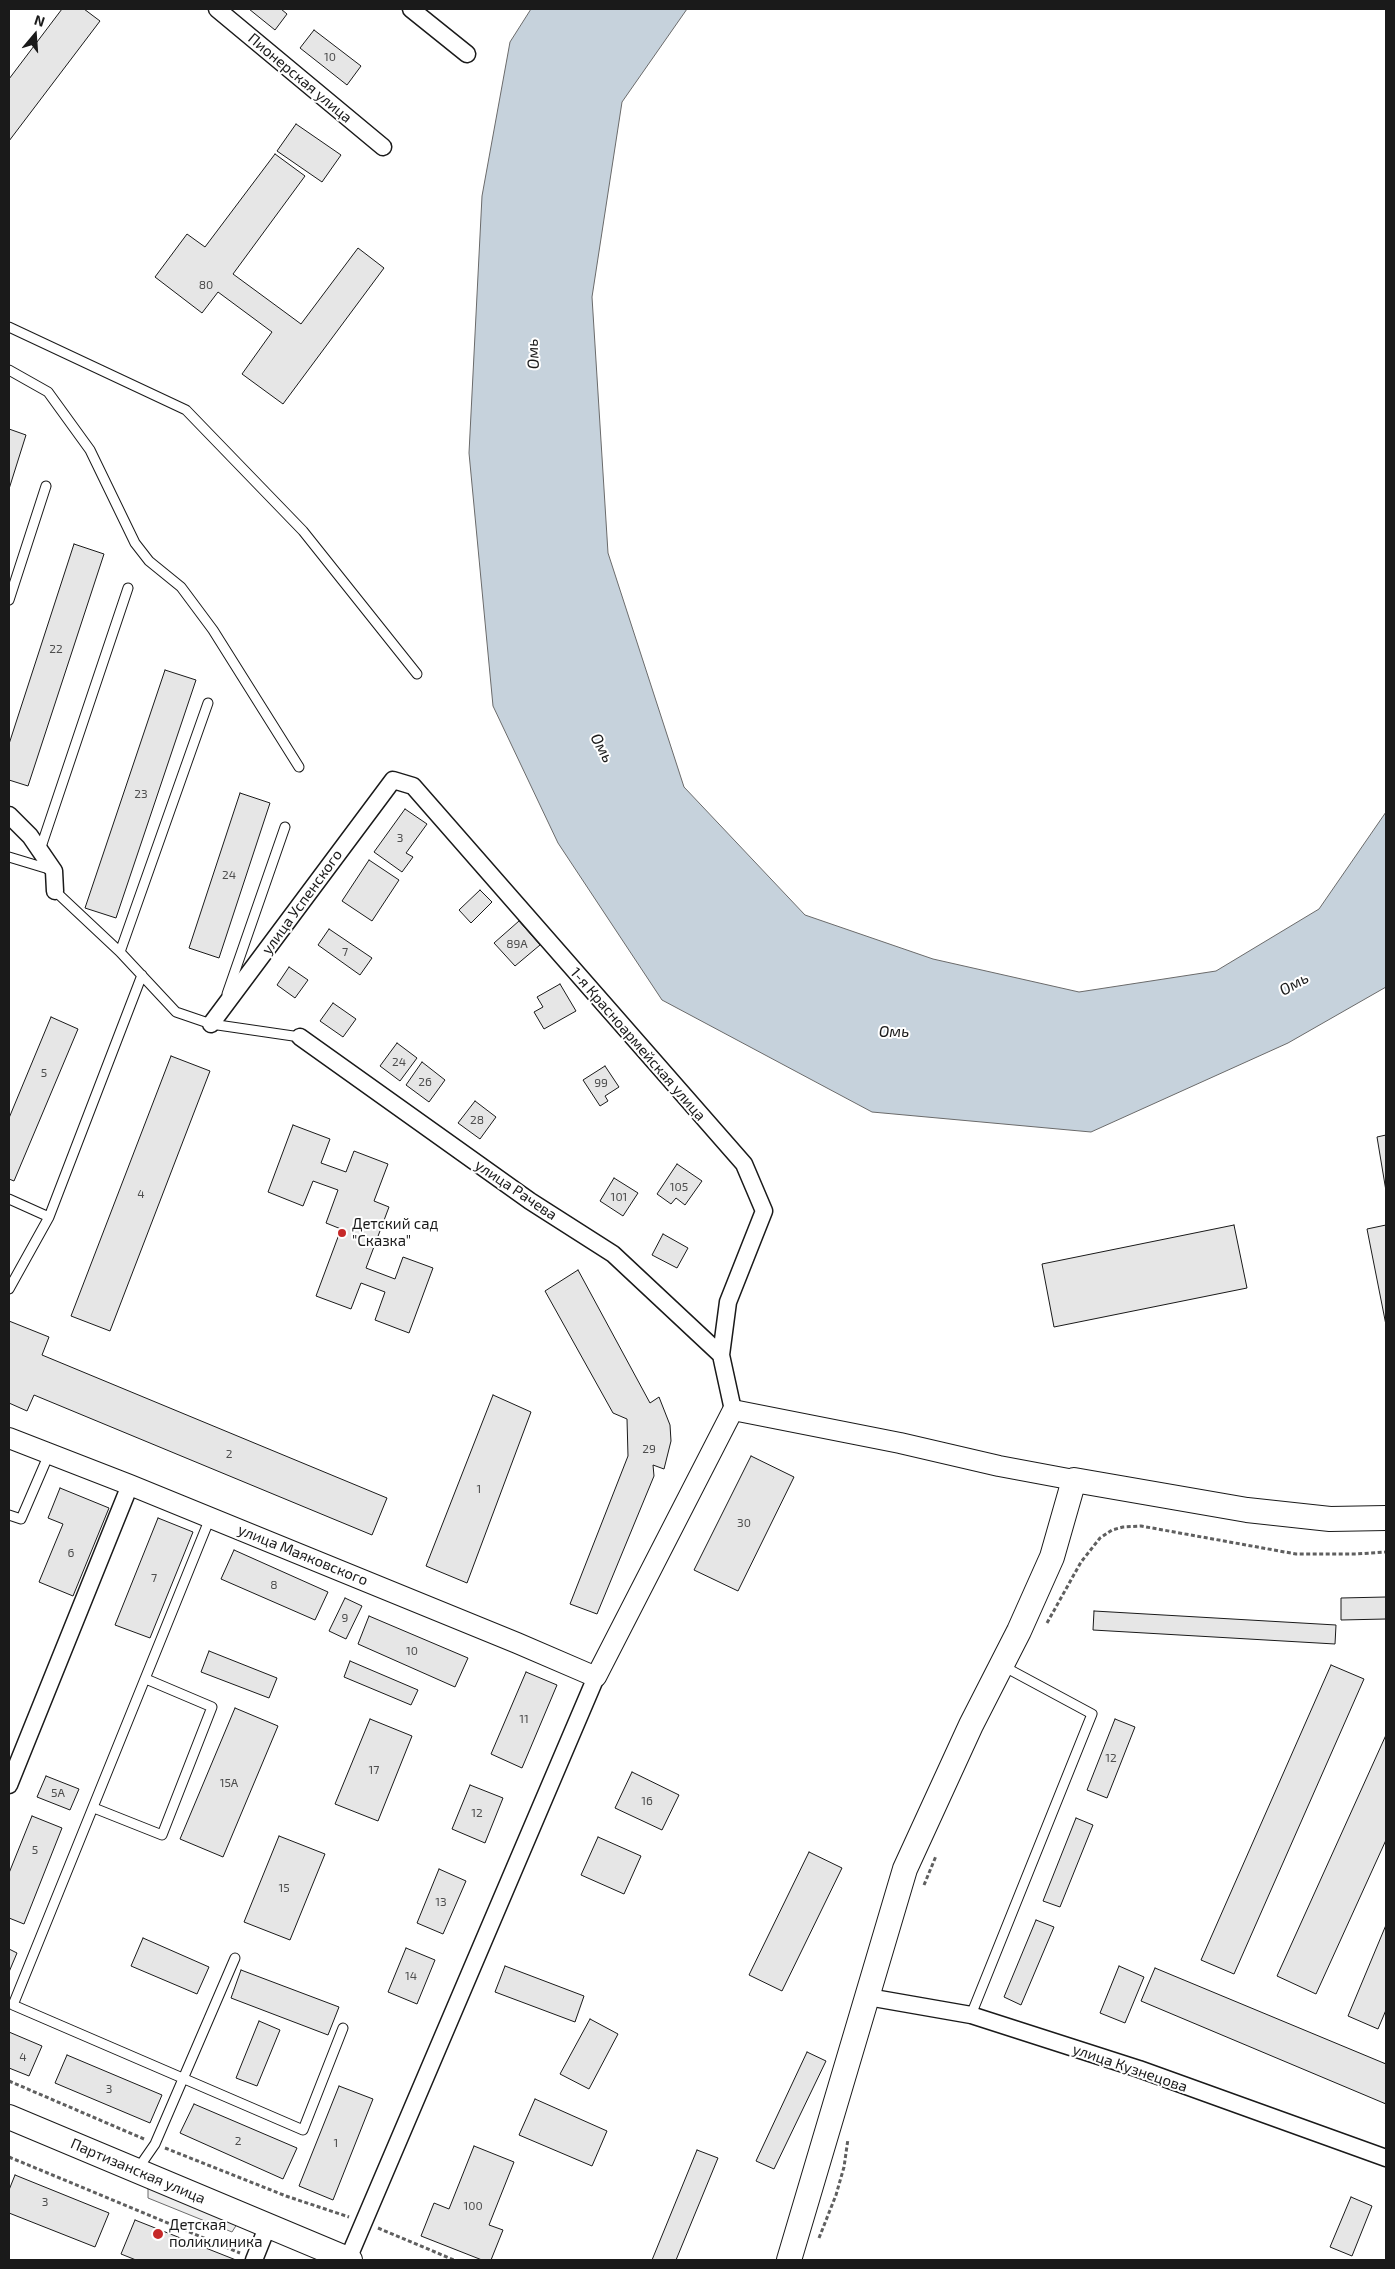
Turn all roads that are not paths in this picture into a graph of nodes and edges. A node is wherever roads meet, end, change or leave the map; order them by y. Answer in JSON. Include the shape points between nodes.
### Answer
{"nodes":[{"id":1,"x":218,"y":9,"type":"edge"},
{"id":2,"x":411,"y":9,"type":"edge"},
{"id":3,"x":467,"y":54,"type":"dead end"},
{"id":4,"x":383,"y":147,"type":"dead end"},
{"id":5,"x":9,"y":326,"type":"edge"},
{"id":6,"x":9,"y":370,"type":"edge"},
{"id":7,"x":46,"y":486,"type":"dead end"},
{"id":8,"x":128,"y":588,"type":"dead end"},
{"id":9,"x":9,"y":600,"type":"edge"},
{"id":10,"x":417,"y":674,"type":"dead end"},
{"id":11,"x":208,"y":703,"type":"dead end"},
{"id":12,"x":299,"y":767,"type":"dead end"},
{"id":13,"x":393,"y":780,"type":"joint"},
{"id":14,"x":9,"y":815,"type":"edge"},
{"id":15,"x":285,"y":827,"type":"dead end"},
{"id":16,"x":40,"y":850,"type":"junction"},
{"id":17,"x":9,"y":857,"type":"edge"},
{"id":18,"x":54,"y":871,"type":"junction"},
{"id":19,"x":56,"y":891,"type":"joint"},
{"id":20,"x":120,"y":952,"type":"junction"},
{"id":21,"x":142,"y":974,"type":"junction"},
{"id":22,"x":221,"y":1011,"type":"junction"},
{"id":23,"x":211,"y":1024,"type":"junction"},
{"id":24,"x":300,"y":1038,"type":"joint"},
{"id":25,"x":9,"y":1199,"type":"edge"},
{"id":26,"x":49,"y":1217,"type":"junction"},
{"id":27,"x":9,"y":1289,"type":"edge"},
{"id":28,"x":721,"y":1355,"type":"junction"},
{"id":29,"x":732,"y":1410,"type":"junction"},
{"id":30,"x":9,"y":1438,"type":"edge"},
{"id":31,"x":49,"y":1454,"type":"junction"},
{"id":32,"x":1074,"y":1480,"type":"junction"},
{"id":33,"x":130,"y":1485,"type":"junction"},
{"id":34,"x":9,"y":1515,"type":"edge"},
{"id":35,"x":210,"y":1518,"type":"junction"},
{"id":36,"x":1386,"y":1518,"type":"edge"},
{"id":37,"x":1001,"y":1665,"type":"junction"},
{"id":38,"x":596,"y":1677,"type":"junction"},
{"id":39,"x":146,"y":1679,"type":"junction"},
{"id":40,"x":9,"y":1785,"type":"edge"},
{"id":41,"x":94,"y":1808,"type":"junction"},
{"id":42,"x":235,"y":1958,"type":"dead end"},
{"id":43,"x":868,"y":1997,"type":"junction"},
{"id":44,"x":971,"y":2015,"type":"junction"},
{"id":45,"x":343,"y":2028,"type":"dead end"},
{"id":46,"x":183,"y":2079,"type":"junction"},
{"id":47,"x":9,"y":2117,"type":"edge"},
{"id":48,"x":1386,"y":2158,"type":"edge"},
{"id":49,"x":137,"y":2170,"type":"junction"},
{"id":50,"x":268,"y":2226,"type":"junction"},
{"id":51,"x":254,"y":2260,"type":"edge"},
{"id":52,"x":349,"y":2260,"type":"edge"},
{"id":53,"x":789,"y":2260,"type":"edge"}],
"edges":[{"from":1,"to":4,"type":"street","name":"Пионерская улица"},
{"from":2,"to":3,"type":"street"},
{"from":5,"to":10,"type":"lane","via":[[186,410],[303,531]]},
{"from":6,"to":12,"type":"lane","via":[[48,392],[90,450],[135,543],[149,561],[181,587],[213,630]]},
{"from":7,"to":9,"type":"lane"},
{"from":8,"to":16,"type":"lane"},
{"from":11,"to":20,"type":"lane"},
{"from":13,"to":22,"type":"street","name":"улица Успенского"},
{"from":13,"to":28,"type":"street","name":"1-я Красноармейская улица","via":[[413,786],[744,1164],[764,1211],[728,1302]]},
{"from":14,"to":16,"type":"street"},
{"from":15,"to":22,"type":"lane"},
{"from":16,"to":18,"type":"street"},
{"from":17,"to":18,"type":"lane"},
{"from":18,"to":19,"type":"street"},
{"from":19,"to":20,"type":"lane"},
{"from":20,"to":21,"type":"lane"},
{"from":21,"to":23,"type":"lane","via":[[176,1012]]},
{"from":21,"to":26,"type":"lane"},
{"from":22,"to":23,"type":"street","name":"улица Успенского"},
{"from":23,"to":24,"type":"lane"},
{"from":24,"to":28,"type":"street","name":"улица Рачева","via":[[530,1201],[613,1254]]},
{"from":25,"to":26,"type":"lane"},
{"from":26,"to":27,"type":"lane"},
{"from":28,"to":29,"type":"street","name":"1-я Красноармейская улица"},
{"from":29,"to":32,"type":"street"},
{"from":29,"to":38,"type":"street"},
{"from":30,"to":31,"type":"street","name":"улица Маяковского"},
{"from":31,"to":33,"type":"street","name":"улица Маяковского"},
{"from":31,"to":34,"type":"lane","via":[[21,1519]]},
{"from":32,"to":36,"type":"main road","via":[[1247,1510],[1330,1519]]},
{"from":32,"to":37,"type":"main road","via":[[1052,1557]]},
{"from":33,"to":35,"type":"street","name":"улица Маяковского"},
{"from":33,"to":40,"type":"street"},
{"from":35,"to":38,"type":"street","name":"улица Маяковского"},
{"from":35,"to":39,"type":"lane"},
{"from":37,"to":43,"type":"main road","via":[[905,1869]]},
{"from":37,"to":44,"type":"lane","via":[[1092,1714]]},
{"from":38,"to":52,"type":"street"},
{"from":39,"to":41,"type":"lane"},
{"from":39,"to":41,"type":"lane","via":[[212,1707],[162,1835]]},
{"from":41,"to":46,"type":"lane","via":[[13,2005]]},
{"from":42,"to":46,"type":"lane"},
{"from":43,"to":44,"type":"street","name":"улица Кузнецова"},
{"from":43,"to":53,"type":"main road"},
{"from":44,"to":48,"type":"street","name":"улица Кузнецова","via":[[1139,2069]]},
{"from":45,"to":46,"type":"lane","via":[[303,2130]]},
{"from":46,"to":49,"type":"lane","via":[[155,2144]]},
{"from":47,"to":49,"type":"main road","name":"Партизанская улица"},
{"from":49,"to":50,"type":"main road","name":"Партизанская улица"},
{"from":50,"to":51,"type":"street"},
{"from":50,"to":52,"type":"main road","name":"Партизанская улица"}]}
